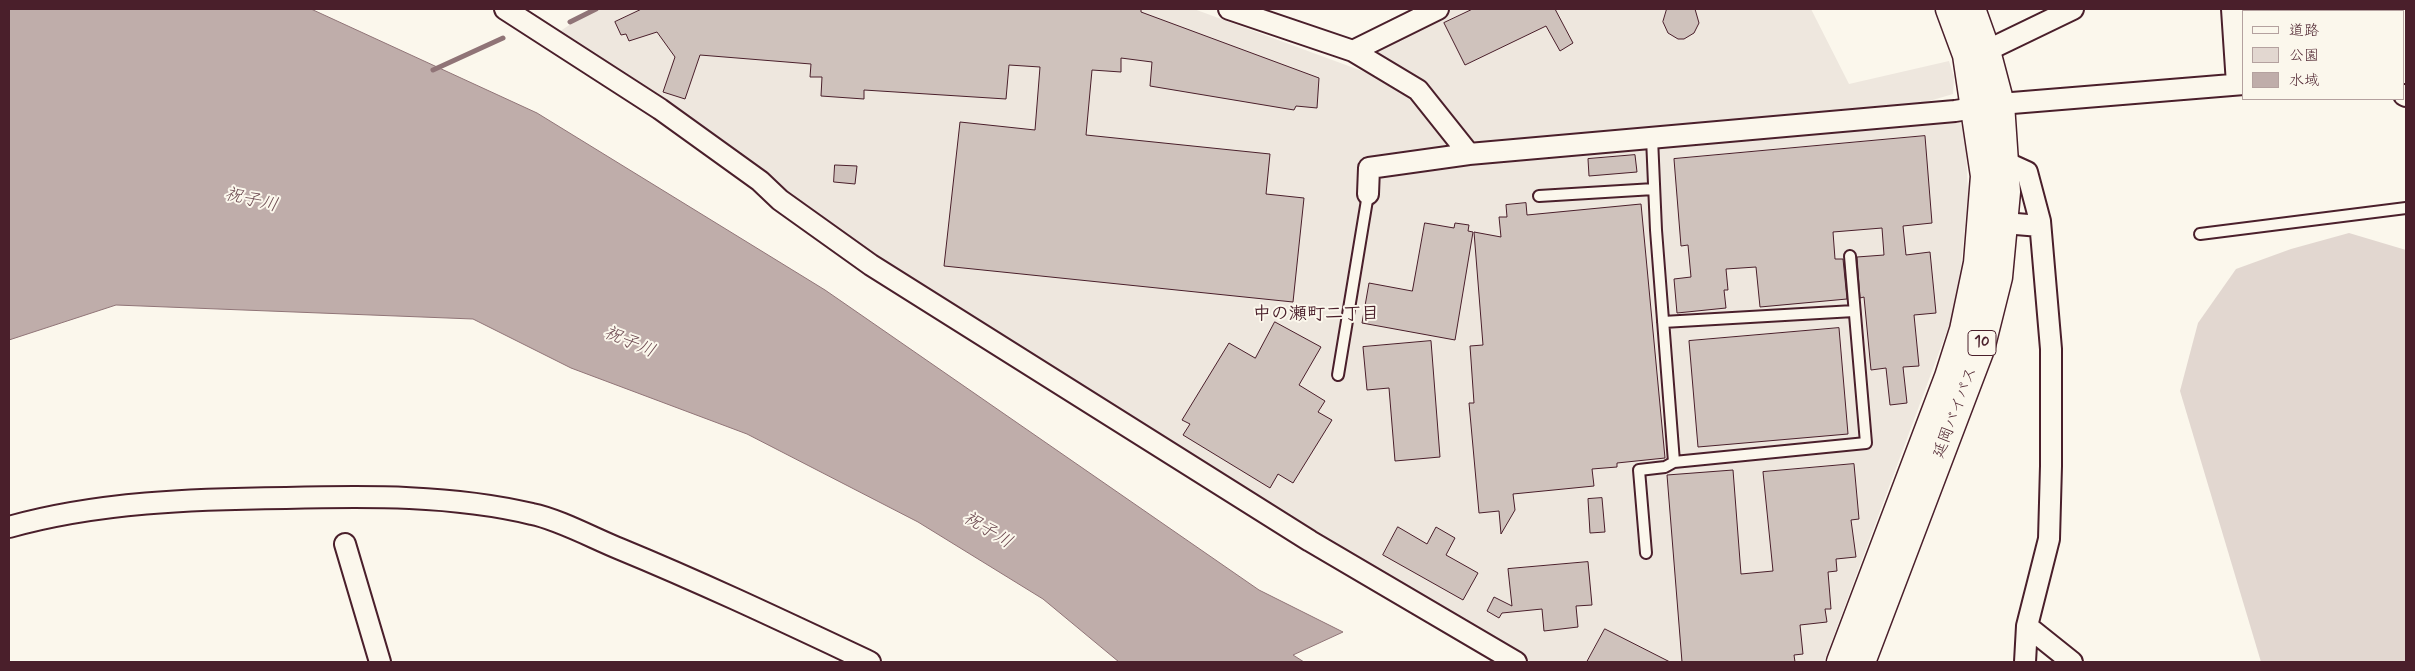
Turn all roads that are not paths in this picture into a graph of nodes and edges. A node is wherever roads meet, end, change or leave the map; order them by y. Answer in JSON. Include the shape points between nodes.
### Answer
{"nodes":[{"id":1,"x":505,"y":9,"type":"edge"},
{"id":2,"x":1229,"y":9,"type":"edge"},
{"id":3,"x":1438,"y":9,"type":"edge"},
{"id":4,"x":1950,"y":9,"type":"edge"},
{"id":5,"x":1971,"y":9,"type":"edge"},
{"id":6,"x":2073,"y":9,"type":"edge"},
{"id":7,"x":2232,"y":9,"type":"edge"},
{"id":8,"x":1353,"y":51,"type":"junction"},
{"id":9,"x":1986,"y":51,"type":"junction"},
{"id":10,"x":2240,"y":84,"type":"edge"},
{"id":11,"x":1988,"y":106,"type":"junction"},
{"id":12,"x":1652,"y":138,"type":"junction"},
{"id":13,"x":1469,"y":154,"type":"junction"},
{"id":14,"x":2006,"y":162,"type":"junction"},
{"id":15,"x":1654,"y":189,"type":"junction"},
{"id":16,"x":1368,"y":194,"type":"joint"},
{"id":17,"x":1539,"y":196,"type":"dead end"},
{"id":18,"x":2406,"y":208,"type":"edge"},
{"id":19,"x":2004,"y":223,"type":"junction"},
{"id":20,"x":2040,"y":226,"type":"junction"},
{"id":21,"x":2200,"y":234,"type":"dead end"},
{"id":22,"x":1850,"y":256,"type":"dead end"},
{"id":23,"x":1854,"y":311,"type":"junction"},
{"id":24,"x":1663,"y":322,"type":"junction"},
{"id":25,"x":1338,"y":375,"type":"dead end"},
{"id":26,"x":1674,"y":462,"type":"junction"},
{"id":27,"x":9,"y":527,"type":"edge"},
{"id":28,"x":345,"y":544,"type":"dead end"},
{"id":29,"x":1646,"y":553,"type":"dead end"},
{"id":30,"x":2027,"y":626,"type":"junction"},
{"id":31,"x":380,"y":662,"type":"edge"},
{"id":32,"x":870,"y":662,"type":"edge"},
{"id":33,"x":1516,"y":662,"type":"edge"},
{"id":34,"x":1841,"y":662,"type":"edge"},
{"id":35,"x":1861,"y":662,"type":"edge"},
{"id":36,"x":2026,"y":662,"type":"edge"},
{"id":37,"x":2072,"y":662,"type":"edge"}],
"edges":[{"from":1,"to":33,"type":"street","via":[[660,109],[871,265],[1310,541]]},
{"from":2,"to":8,"type":"street"},
{"from":3,"to":8,"type":"street"},
{"from":4,"to":11,"type":"highway","name":"延岡バイパス","number":"10"},
{"from":5,"to":9,"type":"highway","name":"延岡バイパス","number":"10"},
{"from":6,"to":9,"type":"street"},
{"from":7,"to":10,"type":"street"},
{"from":8,"to":13,"type":"street","via":[[1418,90]]},
{"from":9,"to":11,"type":"highway","name":"延岡バイパス","number":"10"},
{"from":10,"to":11,"type":"street"},
{"from":11,"to":12,"type":"street"},
{"from":11,"to":14,"type":"highway","name":"延岡バイパス","number":"10"},
{"from":11,"to":34,"type":"highway","name":"延岡バイパス","number":"10","via":[[1978,263],[1964,330]]},
{"from":12,"to":13,"type":"street"},
{"from":12,"to":15,"type":"lane"},
{"from":13,"to":16,"type":"street","via":[[1369,168]]},
{"from":14,"to":19,"type":"highway","name":"延岡バイパス","number":"10"},
{"from":14,"to":20,"type":"street","via":[[2027,172]]},
{"from":15,"to":17,"type":"lane"},
{"from":15,"to":24,"type":"lane"},
{"from":16,"to":25,"type":"lane"},
{"from":18,"to":21,"type":"lane"},
{"from":19,"to":20,"type":"street"},
{"from":19,"to":35,"type":"highway","name":"延岡バイパス","number":"10","via":[[1998,277],[1980,349]]},
{"from":20,"to":30,"type":"street","via":[[2051,349],[2050,494],[2048,539]]},
{"from":22,"to":23,"type":"lane"},
{"from":23,"to":24,"type":"lane"},
{"from":23,"to":26,"type":"lane","via":[[1866,443]]},
{"from":24,"to":26,"type":"lane"},
{"from":26,"to":29,"type":"lane","via":[[1638,470]]},
{"from":27,"to":32,"type":"street","via":[[44,517],[159,502],[211,499],[369,496],[435,499],[534,514],[699,582]]},
{"from":28,"to":31,"type":"street"},
{"from":30,"to":36,"type":"street"},
{"from":30,"to":37,"type":"street"}]}
